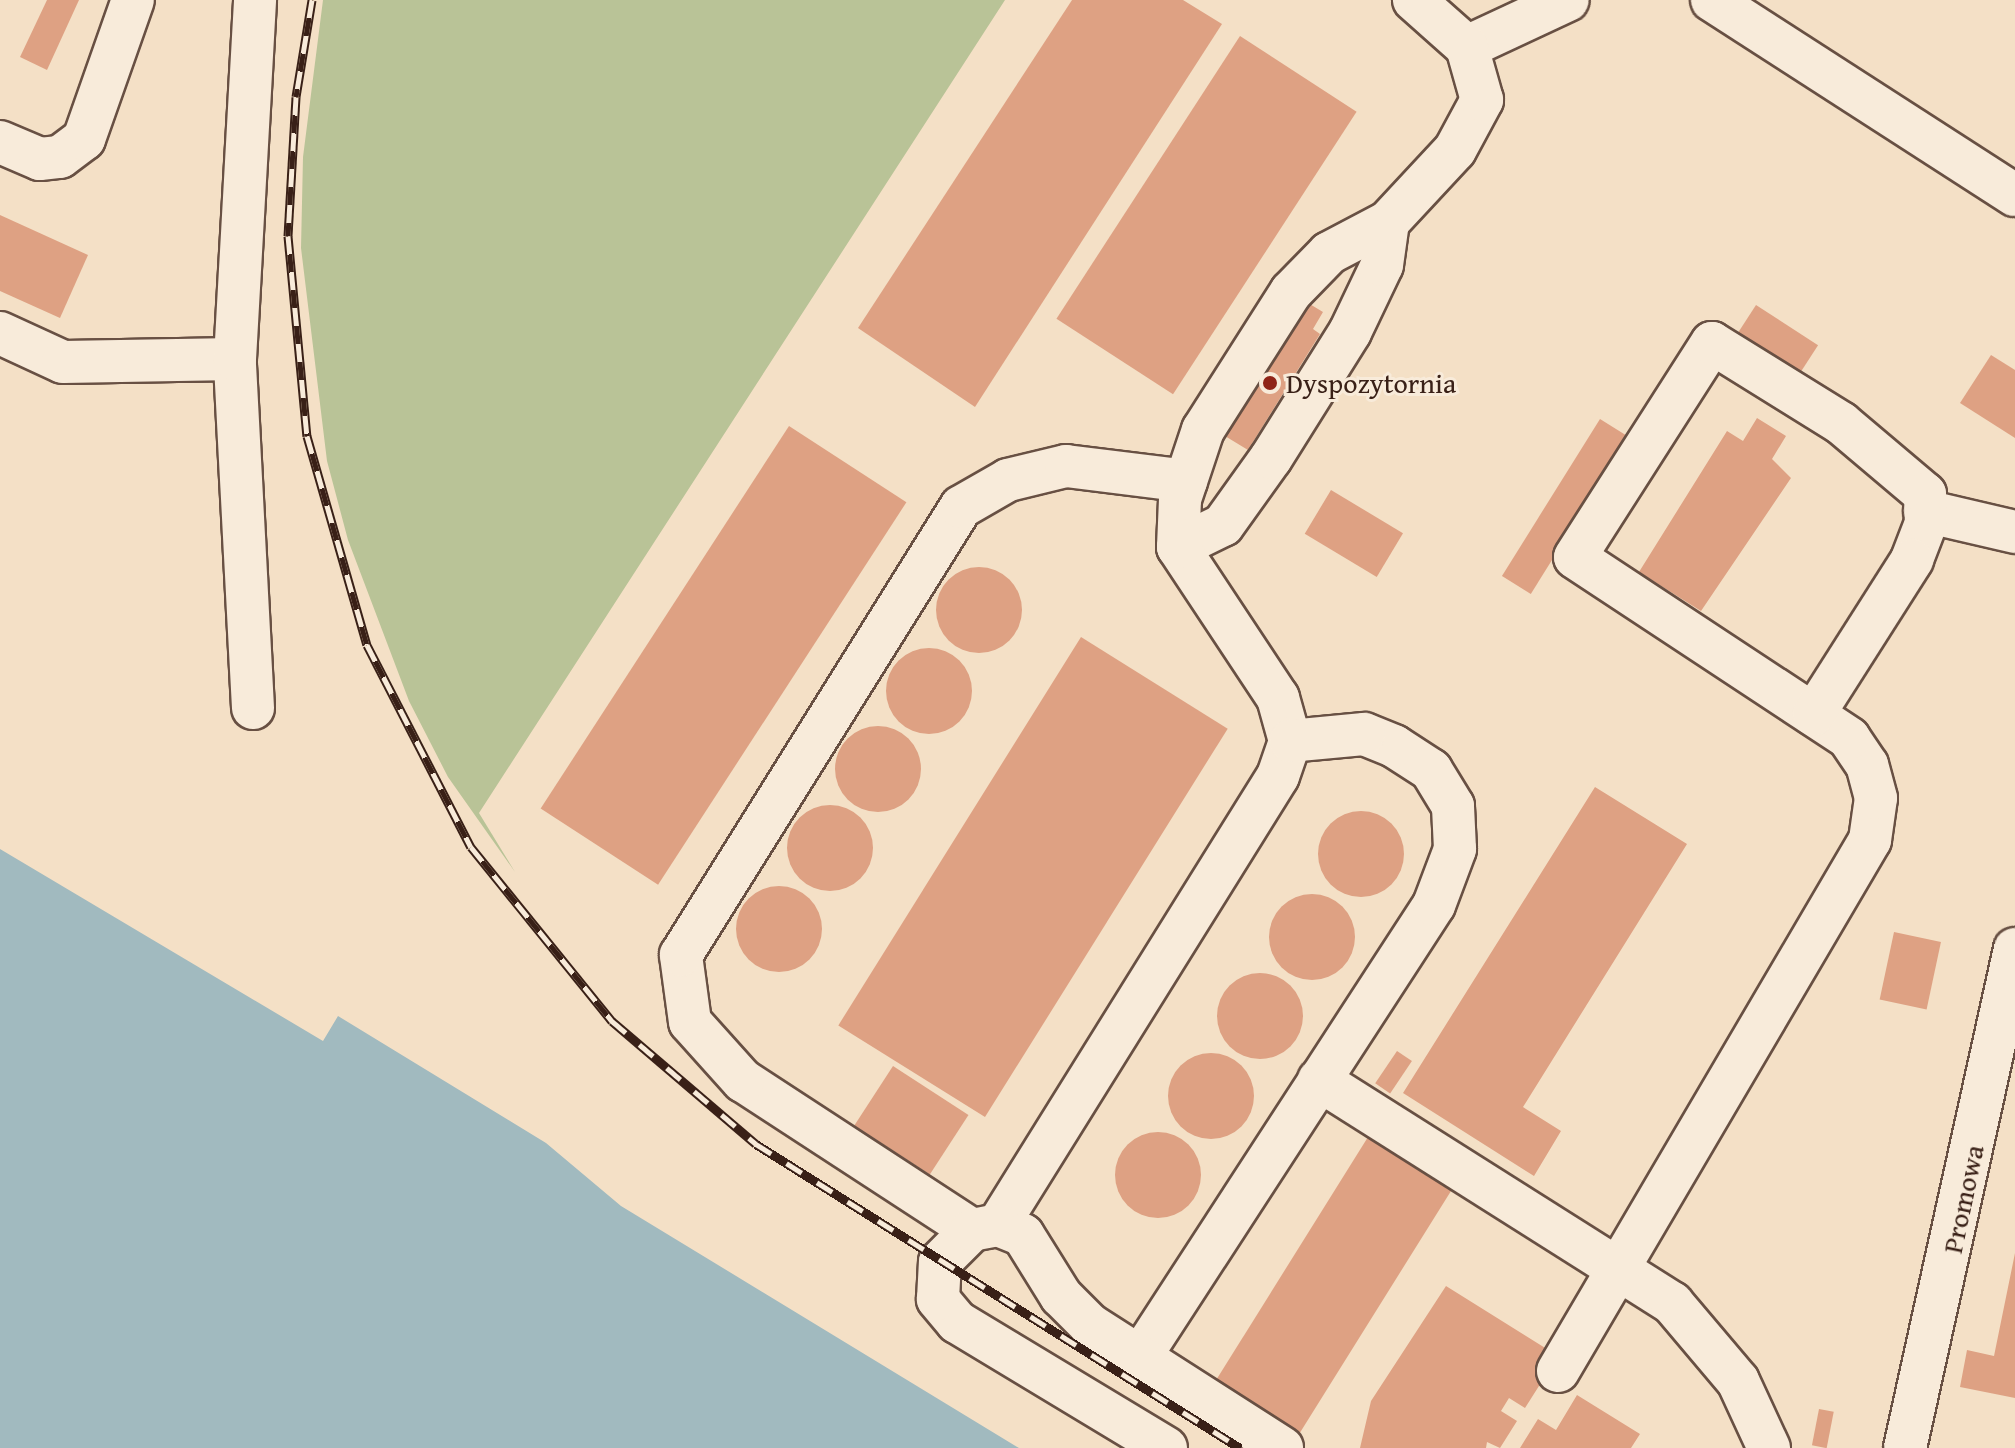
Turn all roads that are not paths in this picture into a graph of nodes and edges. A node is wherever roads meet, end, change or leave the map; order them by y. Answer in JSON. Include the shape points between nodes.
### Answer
{"nodes":[{"id":1,"x":133,"y":0,"type":"edge"},
{"id":2,"x":255,"y":0,"type":"edge"},
{"id":3,"x":1414,"y":0,"type":"edge"},
{"id":4,"x":1568,"y":0,"type":"edge"},
{"id":5,"x":1712,"y":0,"type":"edge"},
{"id":6,"x":1467,"y":47,"type":"junction"},
{"id":7,"x":0,"y":142,"type":"edge"},
{"id":8,"x":2015,"y":195,"type":"edge"},
{"id":9,"x":1388,"y":222,"type":"junction"},
{"id":10,"x":0,"y":333,"type":"edge"},
{"id":11,"x":235,"y":359,"type":"junction"},
{"id":12,"x":1186,"y":481,"type":"junction"},
{"id":13,"x":1925,"y":511,"type":"junction"},
{"id":14,"x":2015,"y":532,"type":"edge"},
{"id":15,"x":1178,"y":547,"type":"junction"},
{"id":16,"x":253,"y":708,"type":"dead end"},
{"id":17,"x":1814,"y":714,"type":"junction"},
{"id":18,"x":1290,"y":741,"type":"junction"},
{"id":19,"x":2013,"y":971,"type":"edge"},
{"id":20,"x":1319,"y":1080,"type":"junction"},
{"id":21,"x":985,"y":1227,"type":"junction"},
{"id":22,"x":1619,"y":1273,"type":"junction"},
{"id":23,"x":1140,"y":1357,"type":"junction"},
{"id":24,"x":1558,"y":1371,"type":"dead end"},
{"id":25,"x":1166,"y":1448,"type":"edge"},
{"id":26,"x":1282,"y":1448,"type":"edge"},
{"id":27,"x":1769,"y":1448,"type":"edge"},
{"id":28,"x":1905,"y":1448,"type":"edge"}],
"edges":[{"from":1,"to":7,"type":"lane","via":[[84,139],[60,157],[40,159]]},
{"from":2,"to":11,"type":"lane"},
{"from":3,"to":6,"type":"lane"},
{"from":4,"to":6,"type":"lane"},
{"from":5,"to":8,"type":"lane"},
{"from":6,"to":9,"type":"lane","via":[[1482,100],[1455,150]]},
{"from":9,"to":12,"type":"lane","via":[[1329,253],[1291,292],[1203,430]]},
{"from":9,"to":15,"type":"lane","via":[[1382,265],[1350,332],[1271,458],[1223,525]]},
{"from":10,"to":11,"type":"lane","via":[[63,362]]},
{"from":11,"to":16,"type":"lane"},
{"from":12,"to":15,"type":"lane"},
{"from":12,"to":21,"type":"lane","via":[[1066,466],[1008,480],[961,507],[681,955],[690,1022],[743,1081]]},
{"from":13,"to":14,"type":"lane"},
{"from":13,"to":17,"type":"lane","via":[[1912,560]]},
{"from":13,"to":17,"type":"lane","via":[[1925,494],[1841,423],[1712,343],[1575,557]]},
{"from":15,"to":18,"type":"lane","via":[[1278,698]]},
{"from":17,"to":22,"type":"lane","via":[[1849,738],[1867,765],[1876,798],[1870,840]]},
{"from":18,"to":20,"type":"lane","via":[[1374,738],[1431,770],[1453,806],[1455,849],[1434,905]]},
{"from":18,"to":21,"type":"lane","via":[[1278,776]]},
{"from":19,"to":28,"type":"lane","name":"Promowa"},
{"from":20,"to":22,"type":"lane"},
{"from":20,"to":23,"type":"lane"},
{"from":21,"to":23,"type":"lane","via":[[1023,1235],[1061,1296],[1090,1325]]},
{"from":21,"to":25,"type":"lane","via":[[934,1277],[938,1299],[957,1322]]},
{"from":22,"to":24,"type":"lane"},
{"from":22,"to":27,"type":"lane","via":[[1701,1331],[1738,1381]]},
{"from":23,"to":26,"type":"lane"}]}
